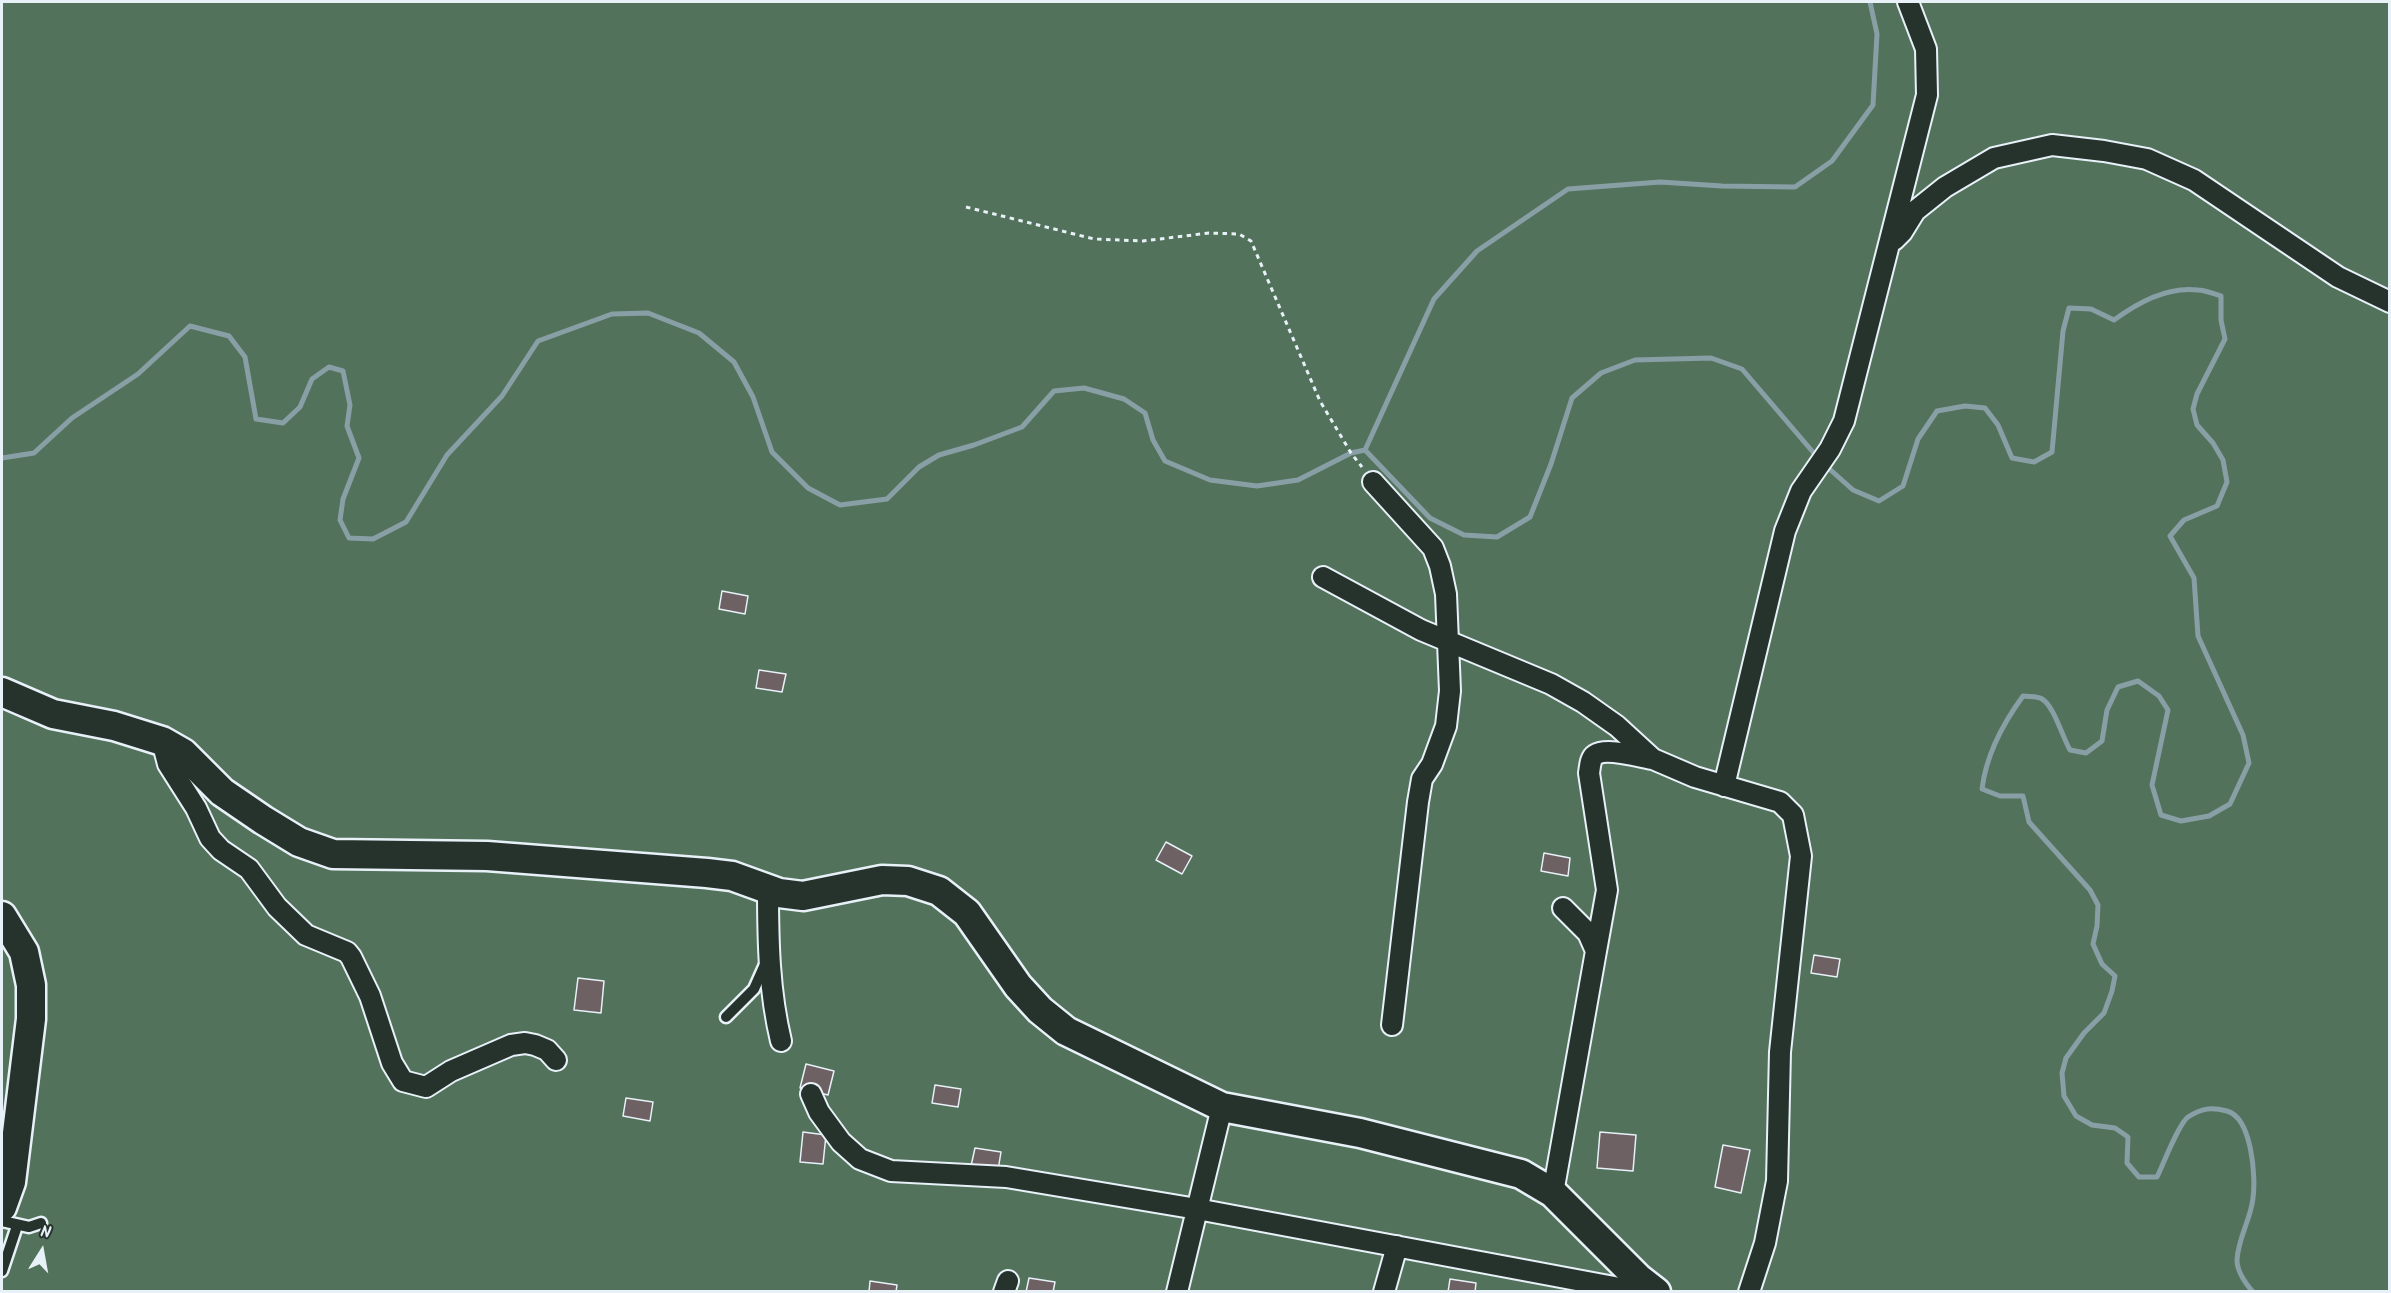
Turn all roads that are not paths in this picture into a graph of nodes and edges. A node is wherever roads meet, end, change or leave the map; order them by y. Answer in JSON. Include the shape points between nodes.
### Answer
{"nodes":[{"id":1,"x":1908,"y":2,"type":"edge"},
{"id":2,"x":1890,"y":244,"type":"junction"},
{"id":3,"x":2390,"y":302,"type":"edge"},
{"id":4,"x":1373,"y":482,"type":"road end"},
{"id":5,"x":1323,"y":577,"type":"dead end"},
{"id":6,"x":1449,"y":642,"type":"junction"},
{"id":7,"x":2,"y":692,"type":"edge"},
{"id":8,"x":162,"y":741,"type":"junction"},
{"id":9,"x":1653,"y":759,"type":"junction"},
{"id":10,"x":1724,"y":786,"type":"junction"},
{"id":11,"x":768,"y":889,"type":"junction"},
{"id":12,"x":1563,"y":908,"type":"dead end"},
{"id":13,"x":2,"y":916,"type":"edge"},
{"id":14,"x":1596,"y":951,"type":"junction"},
{"id":15,"x":770,"y":954,"type":"junction"},
{"id":16,"x":726,"y":1017,"type":"dead end"},
{"id":17,"x":1392,"y":1025,"type":"dead end"},
{"id":18,"x":782,"y":1041,"type":"dead end"},
{"id":19,"x":556,"y":1060,"type":"dead end"},
{"id":20,"x":811,"y":1094,"type":"dead end"},
{"id":21,"x":1222,"y":1107,"type":"junction"},
{"id":22,"x":1553,"y":1193,"type":"junction"},
{"id":23,"x":1197,"y":1209,"type":"junction"},
{"id":24,"x":9,"y":1216,"type":"edge"},
{"id":25,"x":2,"y":1221,"type":"edge"},
{"id":26,"x":41,"y":1223,"type":"dead end"},
{"id":27,"x":1397,"y":1246,"type":"junction"},
{"id":28,"x":2,"y":1271,"type":"edge"},
{"id":29,"x":1177,"y":1292,"type":"edge"},
{"id":30,"x":1384,"y":1292,"type":"edge"},
{"id":31,"x":1641,"y":1292,"type":"edge"},
{"id":32,"x":1656,"y":1292,"type":"edge"},
{"id":33,"x":1749,"y":1292,"type":"edge"}],
"edges":[{"from":1,"to":2,"type":"street","via":[[1926,49],[1927,95]]},
{"from":2,"to":3,"type":"street","via":[[1915,212],[1945,187],[1994,158],[2052,145],[2094,149],[2147,159],[2193,180],[2338,277]]},
{"from":2,"to":10,"type":"street","via":[[1844,422],[1801,491],[1785,531]]},
{"from":4,"to":6,"type":"street","via":[[1432,548],[1446,594]]},
{"from":5,"to":6,"type":"street"},
{"from":6,"to":9,"type":"street","via":[[1551,684],[1583,702]]},
{"from":6,"to":17,"type":"street","via":[[1446,726],[1422,779]]},
{"from":7,"to":8,"type":"street","via":[[53,714],[114,726]]},
{"from":8,"to":11,"type":"street","via":[[183,753],[222,792],[263,820],[298,842],[333,854],[488,856],[645,868],[732,876]]},
{"from":8,"to":19,"type":"street","via":[[168,764],[210,838],[249,869],[277,907],[306,935],[351,957],[370,996],[392,1063],[403,1081],[426,1087],[451,1071],[511,1045],[525,1043],[541,1047]]},
{"from":9,"to":10,"type":"street"},
{"from":9,"to":14,"type":"street","via":[[1608,751],[1592,759],[1589,773],[1607,890]]},
{"from":10,"to":33,"type":"street","via":[[1780,802],[1793,815],[1801,856],[1780,1052],[1777,1181],[1765,1243]]},
{"from":11,"to":15,"type":"street"},
{"from":11,"to":21,"type":"street","via":[[803,896],[882,880],[908,881],[939,891],[967,913],[1018,986],[1066,1030]]},
{"from":12,"to":14,"type":"street","via":[[1588,933]]},
{"from":13,"to":24,"type":"street","via":[[24,952],[31,985],[31,1019]]},
{"from":14,"to":22,"type":"street"},
{"from":15,"to":16,"type":"lane","via":[[754,989]]},
{"from":15,"to":18,"type":"street","via":[[773,1008]]},
{"from":20,"to":23,"type":"street","via":[[841,1142],[860,1159],[891,1171],[1006,1177]]},
{"from":21,"to":22,"type":"street","via":[[1360,1133],[1476,1161],[1521,1174]]},
{"from":21,"to":23,"type":"street"},
{"from":22,"to":32,"type":"street"},
{"from":23,"to":27,"type":"street"},
{"from":23,"to":29,"type":"street"},
{"from":24,"to":25,"type":"lane"},
{"from":24,"to":26,"type":"lane","via":[[29,1227]]},
{"from":24,"to":28,"type":"lane"},
{"from":27,"to":30,"type":"street"},
{"from":27,"to":31,"type":"street"}]}
